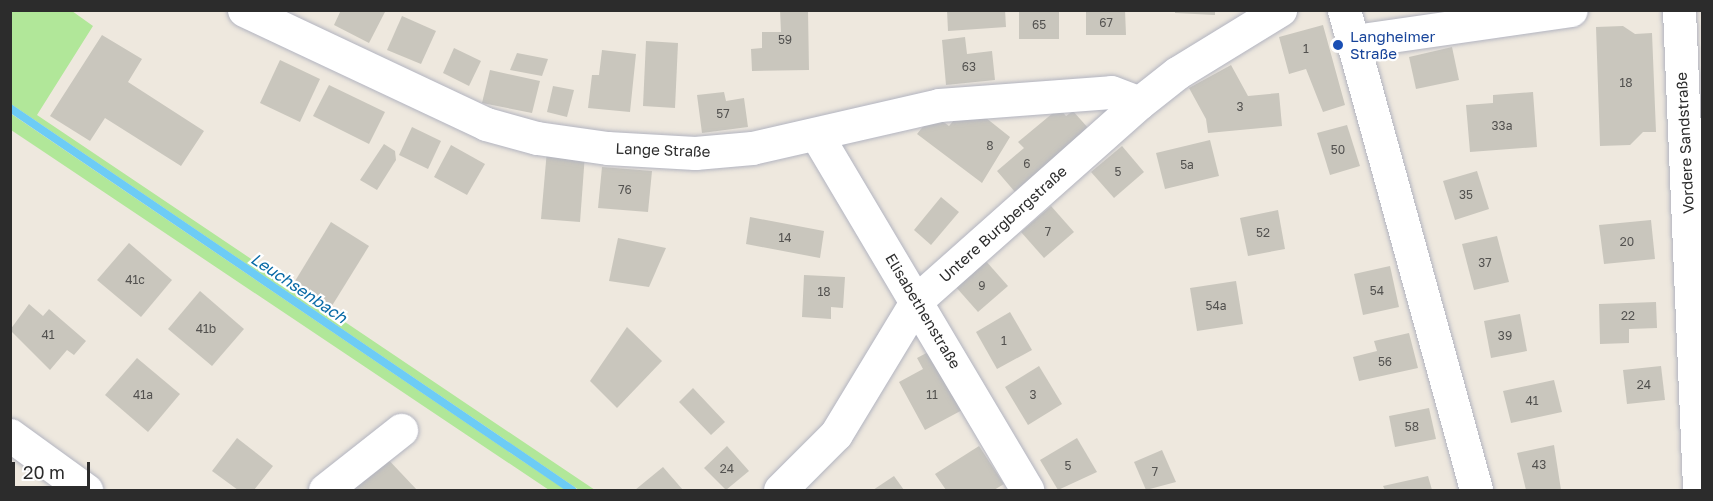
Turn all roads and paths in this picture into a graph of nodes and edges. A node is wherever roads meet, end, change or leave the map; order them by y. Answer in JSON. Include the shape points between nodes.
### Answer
{"nodes":[{"id":1,"x":244,"y":10,"type":"edge"},
{"id":2,"x":1280,"y":10,"type":"edge"},
{"id":3,"x":1344,"y":10,"type":"edge"},
{"id":4,"x":1571,"y":10,"type":"edge"},
{"id":5,"x":1679,"y":10,"type":"edge"},
{"id":6,"x":1355,"y":41,"type":"junction"},
{"id":7,"x":1139,"y":103,"type":"junction"},
{"id":8,"x":816,"y":134,"type":"junction"},
{"id":9,"x":1696,"y":231,"type":"edge"},
{"id":10,"x":917,"y":300,"type":"junction"},
{"id":11,"x":401,"y":430,"type":"dead end"},
{"id":12,"x":10,"y":435,"type":"edge"},
{"id":13,"x":86,"y":490,"type":"edge"},
{"id":14,"x":325,"y":490,"type":"edge"},
{"id":15,"x":780,"y":490,"type":"edge"},
{"id":16,"x":1027,"y":490,"type":"edge"},
{"id":17,"x":1476,"y":490,"type":"edge"},
{"id":18,"x":1699,"y":490,"type":"edge"}],
"edges":[{"from":1,"to":8,"type":"street","name":"Lange Straße","via":[[486,124],[537,138],[695,153],[752,148]]},
{"from":2,"to":7,"type":"street","name":"Untere Burgbergstraße","via":[[1177,73]]},
{"from":3,"to":6,"type":"street"},
{"from":4,"to":6,"type":"street"},
{"from":5,"to":9,"type":"street","name":"Vordere Sandstraße"},
{"from":6,"to":17,"type":"street"},
{"from":7,"to":8,"type":"street","name":"Lange Straße","via":[[1111,92],[939,105]]},
{"from":7,"to":10,"type":"street","name":"Untere Burgbergstraße"},
{"from":8,"to":10,"type":"street","name":"Elisabethenstraße"},
{"from":9,"to":18,"type":"street","name":"Vordere Sandstraße"},
{"from":10,"to":15,"type":"street","name":"Untere Burgbergstraße","via":[[836,434]]},
{"from":10,"to":16,"type":"street","name":"Elisabethenstraße"},
{"from":11,"to":14,"type":"street"},
{"from":12,"to":13,"type":"street"}]}
